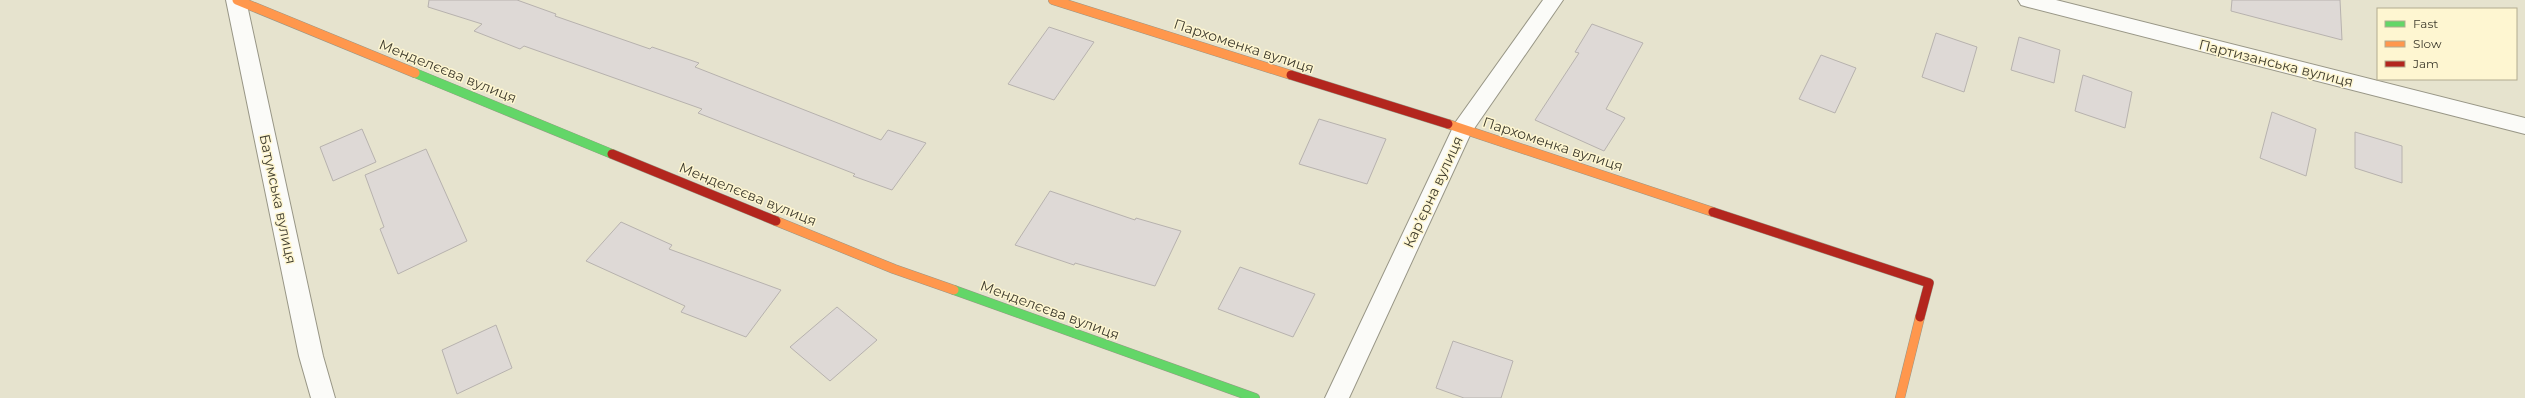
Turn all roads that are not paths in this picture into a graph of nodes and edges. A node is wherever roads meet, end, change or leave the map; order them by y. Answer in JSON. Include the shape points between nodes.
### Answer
{"nodes":[{"id":1,"x":237,"y":0,"type":"edge"},
{"id":2,"x":1053,"y":0,"type":"edge"},
{"id":3,"x":1553,"y":0,"type":"edge"},
{"id":4,"x":2028,"y":0,"type":"edge"},
{"id":5,"x":2525,"y":126,"type":"edge"},
{"id":6,"x":1462,"y":129,"type":"junction"},
{"id":7,"x":323,"y":398,"type":"edge"},
{"id":8,"x":1255,"y":398,"type":"edge"},
{"id":9,"x":1337,"y":398,"type":"edge"},
{"id":10,"x":1900,"y":398,"type":"edge"}],
"edges":[{"from":1,"to":7,"type":"street","name":"Батумська вулиця","via":[[311,356]]},
{"from":1,"to":8,"type":"street","name":"Менделєєва вулиця","via":[[894,269]]},
{"from":2,"to":6,"type":"street","name":"Пархоменка вулиця"},
{"from":3,"to":6,"type":"street","name":"Кар’єрна вулиця"},
{"from":4,"to":5,"type":"street","name":"Партизанська вулиця"},
{"from":6,"to":9,"type":"street","name":"Кар’єрна вулиця"},
{"from":6,"to":10,"type":"street","name":"Пархоменка вулиця","via":[[1929,283]]}]}
